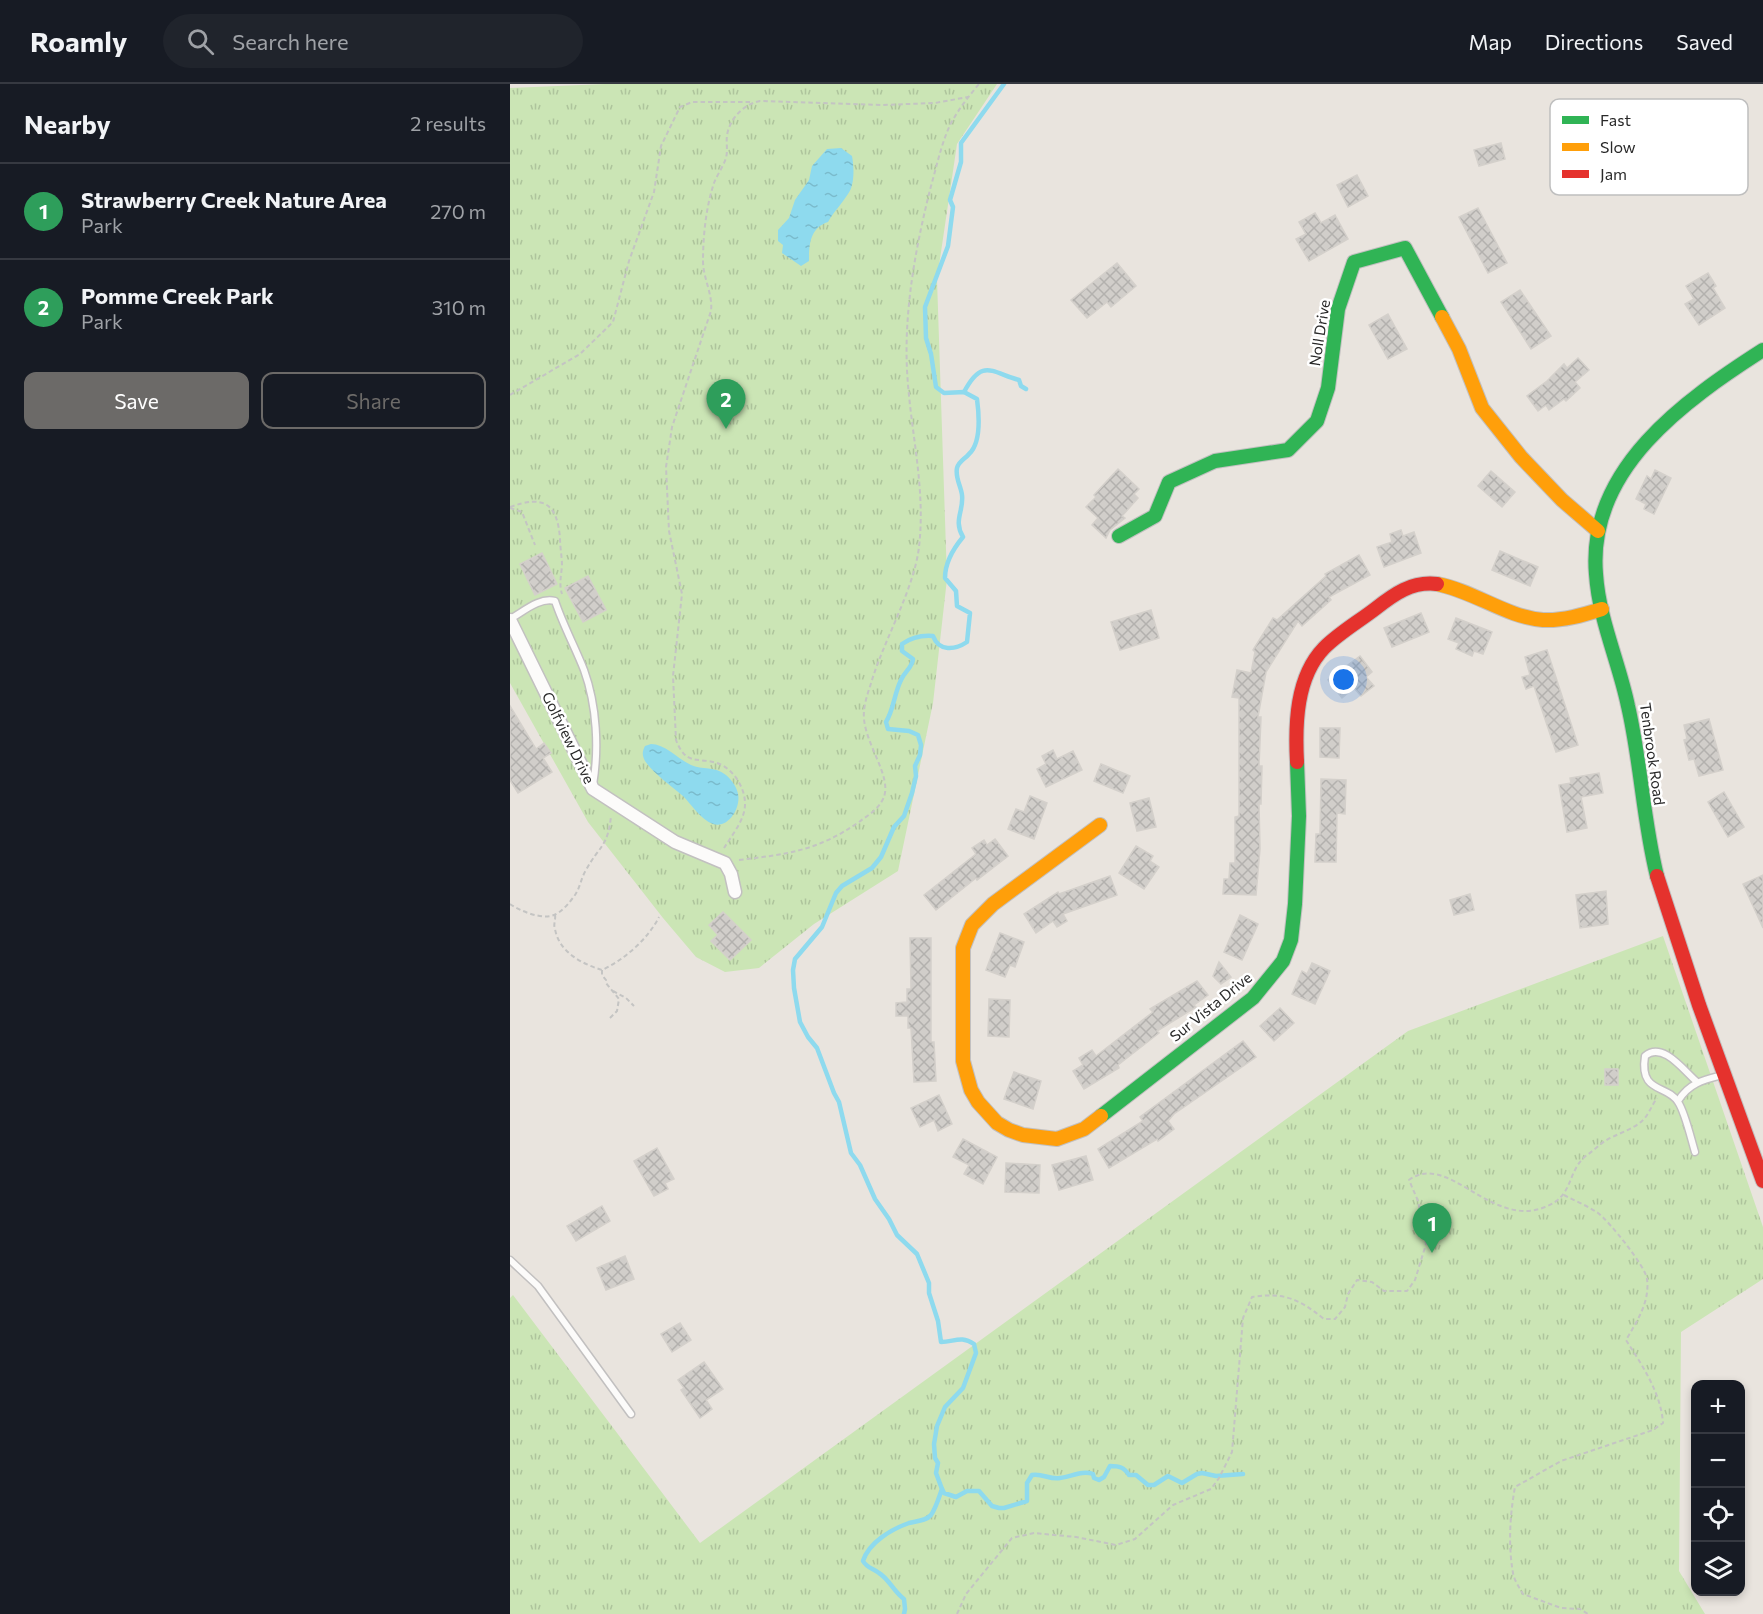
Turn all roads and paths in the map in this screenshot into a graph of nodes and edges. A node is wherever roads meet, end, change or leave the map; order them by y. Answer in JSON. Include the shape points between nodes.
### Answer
{"nodes":[{"id":1,"x":978,"y":84,"type":"edge"},
{"id":2,"x":968,"y":97,"type":"junction"},
{"id":3,"x":755,"y":102,"type":"junction"},
{"id":4,"x":1763,"y":351,"type":"edge"},
{"id":5,"x":510,"y":395,"type":"edge"},
{"id":6,"x":510,"y":507,"type":"edge"},
{"id":7,"x":1598,"y":531,"type":"junction"},
{"id":8,"x":1119,"y":537,"type":"dead end"},
{"id":9,"x":535,"y":545,"type":"dead end"},
{"id":10,"x":562,"y":596,"type":"dead end"},
{"id":11,"x":1602,"y":609,"type":"junction"},
{"id":12,"x":510,"y":619,"type":"edge"},
{"id":13,"x":593,"y":789,"type":"junction"},
{"id":14,"x":612,"y":801,"type":"junction"},
{"id":15,"x":1100,"y":825,"type":"dead end"},
{"id":16,"x":721,"y":861,"type":"junction"},
{"id":17,"x":735,"y":892,"type":"dead end"},
{"id":18,"x":510,"y":904,"type":"edge"},
{"id":19,"x":555,"y":915,"type":"junction"},
{"id":20,"x":659,"y":917,"type":"dead end"},
{"id":21,"x":602,"y":970,"type":"junction"},
{"id":22,"x":613,"y":991,"type":"junction"},
{"id":23,"x":634,"y":1006,"type":"dead end"},
{"id":24,"x":610,"y":1018,"type":"dead end"},
{"id":25,"x":1723,"y":1075,"type":"junction"},
{"id":26,"x":1697,"y":1082,"type":"junction"},
{"id":27,"x":1662,"y":1091,"type":"junction"},
{"id":28,"x":1678,"y":1101,"type":"junction"},
{"id":29,"x":1695,"y":1152,"type":"dead end"},
{"id":30,"x":1763,"y":1181,"type":"edge"},
{"id":31,"x":1564,"y":1195,"type":"junction"},
{"id":32,"x":510,"y":1260,"type":"edge"},
{"id":33,"x":631,"y":1414,"type":"dead end"},
{"id":34,"x":957,"y":1614,"type":"edge"},
{"id":35,"x":1588,"y":1614,"type":"edge"}],
"edges":[{"from":1,"to":2,"type":"path"},
{"from":2,"to":3,"type":"path","via":[[882,105]]},
{"from":2,"to":16,"type":"path","via":[[942,146],[925,210],[908,315],[907,369],[918,463],[919,547],[910,581],[876,666],[864,715],[865,733],[887,784],[884,799],[872,813],[817,846],[774,857]]},
{"from":3,"to":5,"type":"path","via":[[692,102],[680,107],[661,146],[652,199],[629,261],[613,322],[580,354]]},
{"from":3,"to":16,"type":"path","via":[[741,110],[729,128],[726,157],[708,206],[703,261],[711,311],[672,427],[666,467],[669,531],[682,602],[673,676],[676,740],[680,750],[692,760],[714,762],[733,773],[745,803]]},
{"from":4,"to":7,"type":"street","name":"Tenbrook Road","via":[[1696,393],[1657,429],[1618,483]]},
{"from":6,"to":9,"type":"path","via":[[524,514]]},
{"from":6,"to":10,"type":"path","via":[[540,502],[556,515]]},
{"from":7,"to":8,"type":"street","name":"Noll Drive","via":[[1521,457],[1482,408],[1459,349],[1404,248],[1354,262],[1338,309],[1328,388],[1317,421],[1288,450],[1215,461],[1169,482],[1155,516]]},
{"from":7,"to":11,"type":"street","name":"Tenbrook Road","via":[[1596,567]]},
{"from":11,"to":15,"type":"street","name":"Sur Vista Drive","via":[[1570,618],[1538,620],[1446,585],[1418,585],[1398,591],[1341,633],[1313,662],[1300,695],[1296,730],[1299,817],[1295,916],[1287,954],[1253,998],[1083,1129],[1056,1139],[1028,1137],[1002,1128],[985,1113],[965,1077],[963,948],[972,926],[993,904]]},
{"from":11,"to":25,"type":"street","name":"Tenbrook Road","via":[[1631,717],[1654,866]]},
{"from":12,"to":13,"type":"street","name":"Golfview Drive"},
{"from":12,"to":13,"type":"lane","via":[[540,602],[555,601],[585,672],[593,708],[597,762]]},
{"from":13,"to":14,"type":"street","name":"Golfview Drive"},
{"from":14,"to":16,"type":"street","name":"Golfview Drive","via":[[675,842]]},
{"from":14,"to":19,"type":"path","via":[[608,837],[585,871],[576,894]]},
{"from":16,"to":17,"type":"street","via":[[731,873]]},
{"from":18,"to":19,"type":"path","via":[[530,913]]},
{"from":19,"to":21,"type":"path","via":[[555,932],[567,951]]},
{"from":20,"to":21,"type":"path","via":[[633,949]]},
{"from":21,"to":22,"type":"path"},
{"from":22,"to":23,"type":"path"},
{"from":22,"to":24,"type":"path","via":[[619,1006]]},
{"from":25,"to":26,"type":"lane"},
{"from":25,"to":30,"type":"street","name":"Tenbrook Road"},
{"from":26,"to":27,"type":"lane","via":[[1668,1056],[1650,1053],[1644,1065],[1646,1074]]},
{"from":26,"to":28,"type":"lane"},
{"from":27,"to":28,"type":"lane"},
{"from":27,"to":31,"type":"path","via":[[1642,1121],[1579,1161]]},
{"from":28,"to":29,"type":"lane"},
{"from":31,"to":34,"type":"path","via":[[1546,1207],[1528,1212],[1503,1209],[1457,1181],[1418,1173],[1409,1180],[1418,1202],[1426,1244],[1415,1280],[1407,1291],[1384,1291],[1372,1282],[1356,1280],[1346,1306],[1335,1319],[1324,1319],[1310,1308],[1274,1294],[1252,1297],[1243,1317],[1232,1452],[1211,1489],[1173,1505],[1136,1539],[1116,1545],[1034,1533],[1012,1538],[966,1594]]},
{"from":31,"to":35,"type":"path","via":[[1599,1214],[1640,1262],[1647,1277],[1642,1312],[1626,1340],[1662,1408],[1664,1423],[1561,1461],[1515,1487],[1510,1536],[1513,1575],[1523,1594]]},
{"from":32,"to":33,"type":"lane","via":[[538,1286]]}]}
